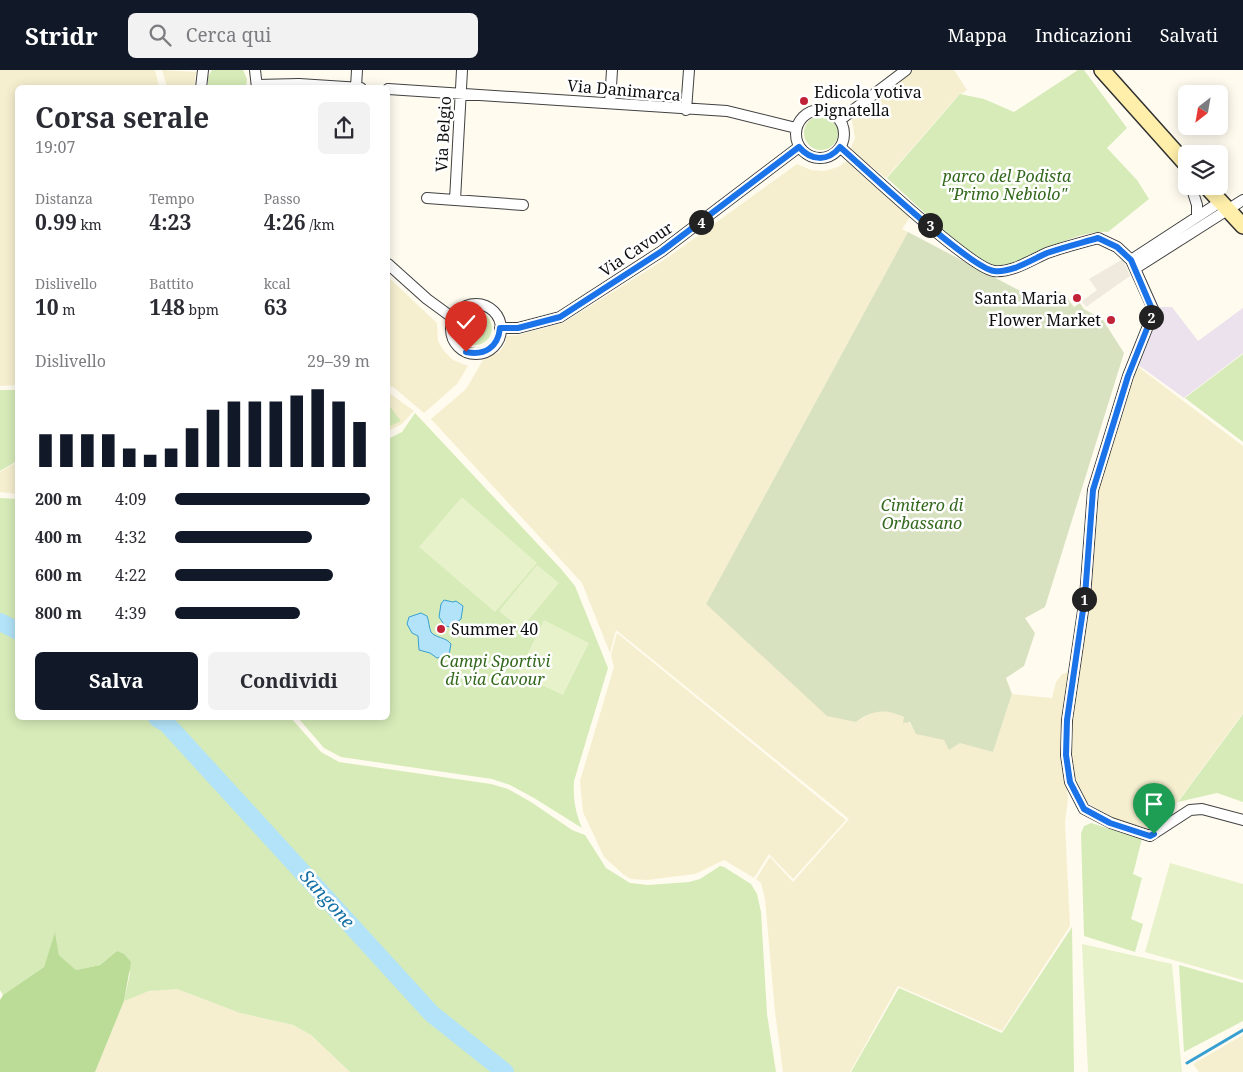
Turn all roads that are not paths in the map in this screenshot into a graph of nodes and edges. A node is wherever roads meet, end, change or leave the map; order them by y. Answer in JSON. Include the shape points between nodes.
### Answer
{"nodes":[{"id":1,"x":203,"y":70,"type":"edge"},
{"id":2,"x":255,"y":70,"type":"edge"},
{"id":3,"x":357,"y":70,"type":"edge"},
{"id":4,"x":462,"y":70,"type":"edge"},
{"id":5,"x":612,"y":70,"type":"edge"},
{"id":6,"x":689,"y":70,"type":"edge"},
{"id":7,"x":906,"y":70,"type":"edge"},
{"id":8,"x":1102,"y":70,"type":"edge"},
{"id":9,"x":201,"y":85,"type":"edge"},
{"id":10,"x":257,"y":85,"type":"edge"},
{"id":11,"x":278,"y":85,"type":"edge"},
{"id":12,"x":318,"y":85,"type":"edge"},
{"id":13,"x":356,"y":85,"type":"edge"},
{"id":14,"x":390,"y":89,"type":"edge"},
{"id":15,"x":461,"y":93,"type":"junction"},
{"id":16,"x":610,"y":103,"type":"junction"},
{"id":17,"x":686,"y":110,"type":"junction"},
{"id":18,"x":840,"y":120,"type":"junction"},
{"id":19,"x":796,"y":128,"type":"junction"},
{"id":20,"x":799,"y":147,"type":"junction"},
{"id":21,"x":840,"y":147,"type":"junction"},
{"id":22,"x":1178,"y":156,"type":"edge"},
{"id":23,"x":1194,"y":195,"type":"edge"},
{"id":24,"x":1214,"y":195,"type":"edge"},
{"id":25,"x":427,"y":198,"type":"dead end"},
{"id":26,"x":455,"y":200,"type":"junction"},
{"id":27,"x":1243,"y":200,"type":"edge"},
{"id":28,"x":523,"y":205,"type":"dead end"},
{"id":29,"x":1224,"y":206,"type":"junction"},
{"id":30,"x":1197,"y":217,"type":"junction"},
{"id":31,"x":1243,"y":226,"type":"edge"},
{"id":32,"x":1134,"y":264,"type":"junction"},
{"id":33,"x":390,"y":266,"type":"edge"},
{"id":34,"x":453,"y":318,"type":"junction"},
{"id":35,"x":500,"y":328,"type":"junction"},
{"id":36,"x":1243,"y":820,"type":"edge"}],
"edges":[{"from":1,"to":9,"type":"street"},
{"from":2,"to":10,"type":"street"},
{"from":3,"to":13,"type":"street"},
{"from":4,"to":15,"type":"street","name":"Via Belgio"},
{"from":5,"to":16,"type":"street"},
{"from":6,"to":17,"type":"street"},
{"from":7,"to":18,"type":"street"},
{"from":8,"to":22,"type":"street"},
{"from":11,"to":12,"type":"street"},
{"from":14,"to":15,"type":"street","name":"Via Danimarca"},
{"from":15,"to":16,"type":"street","name":"Via Danimarca"},
{"from":15,"to":26,"type":"street","name":"Via Belgio"},
{"from":16,"to":17,"type":"street","name":"Via Danimarca"},
{"from":17,"to":19,"type":"street","name":"Via Danimarca","via":[[727,111]]},
{"from":18,"to":19,"type":"street","via":[[827,110],[811,111],[804,115]]},
{"from":18,"to":21,"type":"street","via":[[844,133]]},
{"from":19,"to":20,"type":"street"},
{"from":20,"to":21,"type":"street","via":[[804,153],[820,158],[835,153]]},
{"from":20,"to":35,"type":"street","name":"Via Cavour","via":[[662,251],[560,317],[518,328]]},
{"from":21,"to":32,"type":"street","via":[[920,218],[972,259],[993,271],[1017,267],[1048,253],[1098,238],[1117,247]]},
{"from":23,"to":30,"type":"street"},
{"from":24,"to":29,"type":"street"},
{"from":25,"to":26,"type":"street"},
{"from":26,"to":28,"type":"street"},
{"from":27,"to":29,"type":"street"},
{"from":29,"to":30,"type":"street"},
{"from":29,"to":31,"type":"street"},
{"from":29,"to":32,"type":"street"},
{"from":30,"to":32,"type":"street"},
{"from":32,"to":36,"type":"street","via":[[1152,309],[1093,490],[1085,596],[1067,720],[1066,755],[1070,782],[1084,809],[1110,823],[1150,836],[1190,810],[1202,808]]},
{"from":33,"to":34,"type":"street"},
{"from":34,"to":35,"type":"street","via":[[465,306],[481,304],[495,313]]},
{"from":34,"to":35,"type":"street","via":[[454,341],[474,353],[496,344]]}]}
